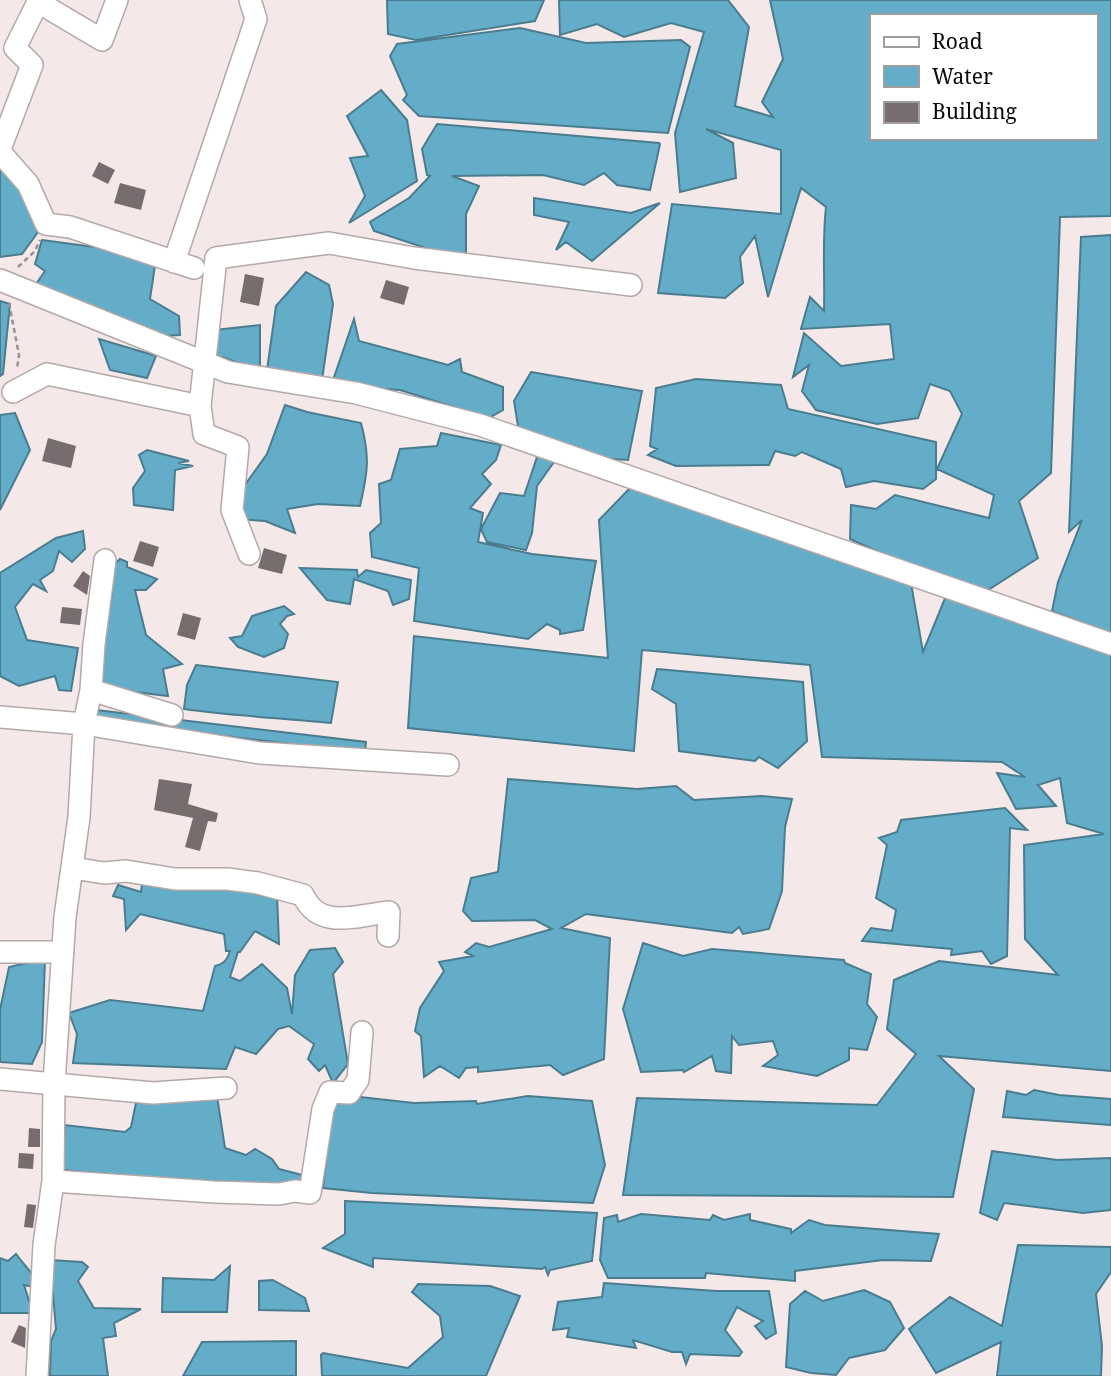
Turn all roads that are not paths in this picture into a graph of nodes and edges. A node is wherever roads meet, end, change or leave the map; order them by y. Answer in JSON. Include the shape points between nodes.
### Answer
{"nodes":[{"id":1,"x":117,"y":0,"type":"edge"},
{"id":2,"x":250,"y":0,"type":"edge"},
{"id":3,"x":0,"y":151,"type":"edge"},
{"id":4,"x":2,"y":280,"type":"edge"},
{"id":5,"x":631,"y":285,"type":"dead end"},
{"id":6,"x":203,"y":363,"type":"junction"},
{"id":7,"x":13,"y":392,"type":"road end"},
{"id":8,"x":200,"y":406,"type":"junction"},
{"id":9,"x":249,"y":554,"type":"dead end"},
{"id":10,"x":105,"y":560,"type":"dead end"},
{"id":11,"x":1111,"y":644,"type":"edge"},
{"id":12,"x":91,"y":690,"type":"junction"},
{"id":13,"x":172,"y":715,"type":"dead end"},
{"id":14,"x":0,"y":717,"type":"edge"},
{"id":15,"x":84,"y":724,"type":"junction"},
{"id":16,"x":448,"y":765,"type":"dead end"},
{"id":17,"x":73,"y":868,"type":"junction"},
{"id":18,"x":388,"y":936,"type":"dead end"},
{"id":19,"x":63,"y":951,"type":"junction"},
{"id":20,"x":0,"y":952,"type":"edge"},
{"id":21,"x":362,"y":1032,"type":"dead end"},
{"id":22,"x":0,"y":1079,"type":"edge"},
{"id":23,"x":54,"y":1083,"type":"junction"},
{"id":24,"x":226,"y":1087,"type":"dead end"},
{"id":25,"x":53,"y":1181,"type":"junction"},
{"id":26,"x":37,"y":1376,"type":"edge"}],
"edges":[{"from":1,"to":3,"type":"street","via":[[102,40],[38,2],[15,48],[32,65]]},
{"from":2,"to":3,"type":"street","via":[[256,19],[184,265],[70,227],[46,224],[28,184]]},
{"from":4,"to":6,"type":"street"},
{"from":5,"to":6,"type":"street","via":[[328,243],[216,258]]},
{"from":6,"to":8,"type":"street"},
{"from":6,"to":11,"type":"street","via":[[229,372],[356,393],[480,425]]},
{"from":7,"to":8,"type":"street","via":[[47,374]]},
{"from":8,"to":9,"type":"street","via":[[204,434],[238,447],[232,510]]},
{"from":10,"to":12,"type":"street"},
{"from":12,"to":13,"type":"street"},
{"from":12,"to":15,"type":"street"},
{"from":14,"to":15,"type":"street"},
{"from":15,"to":16,"type":"street","via":[[260,753]]},
{"from":15,"to":17,"type":"street"},
{"from":17,"to":18,"type":"street","via":[[271,886],[303,895],[320,915],[344,919],[389,912]]},
{"from":17,"to":19,"type":"street"},
{"from":19,"to":20,"type":"street"},
{"from":19,"to":23,"type":"street"},
{"from":21,"to":25,"type":"street","via":[[358,1080],[349,1093],[330,1092],[323,1109],[310,1193]]},
{"from":22,"to":23,"type":"street"},
{"from":23,"to":24,"type":"street","via":[[153,1093]]},
{"from":23,"to":25,"type":"street"},
{"from":25,"to":26,"type":"street","via":[[44,1245]]}]}
